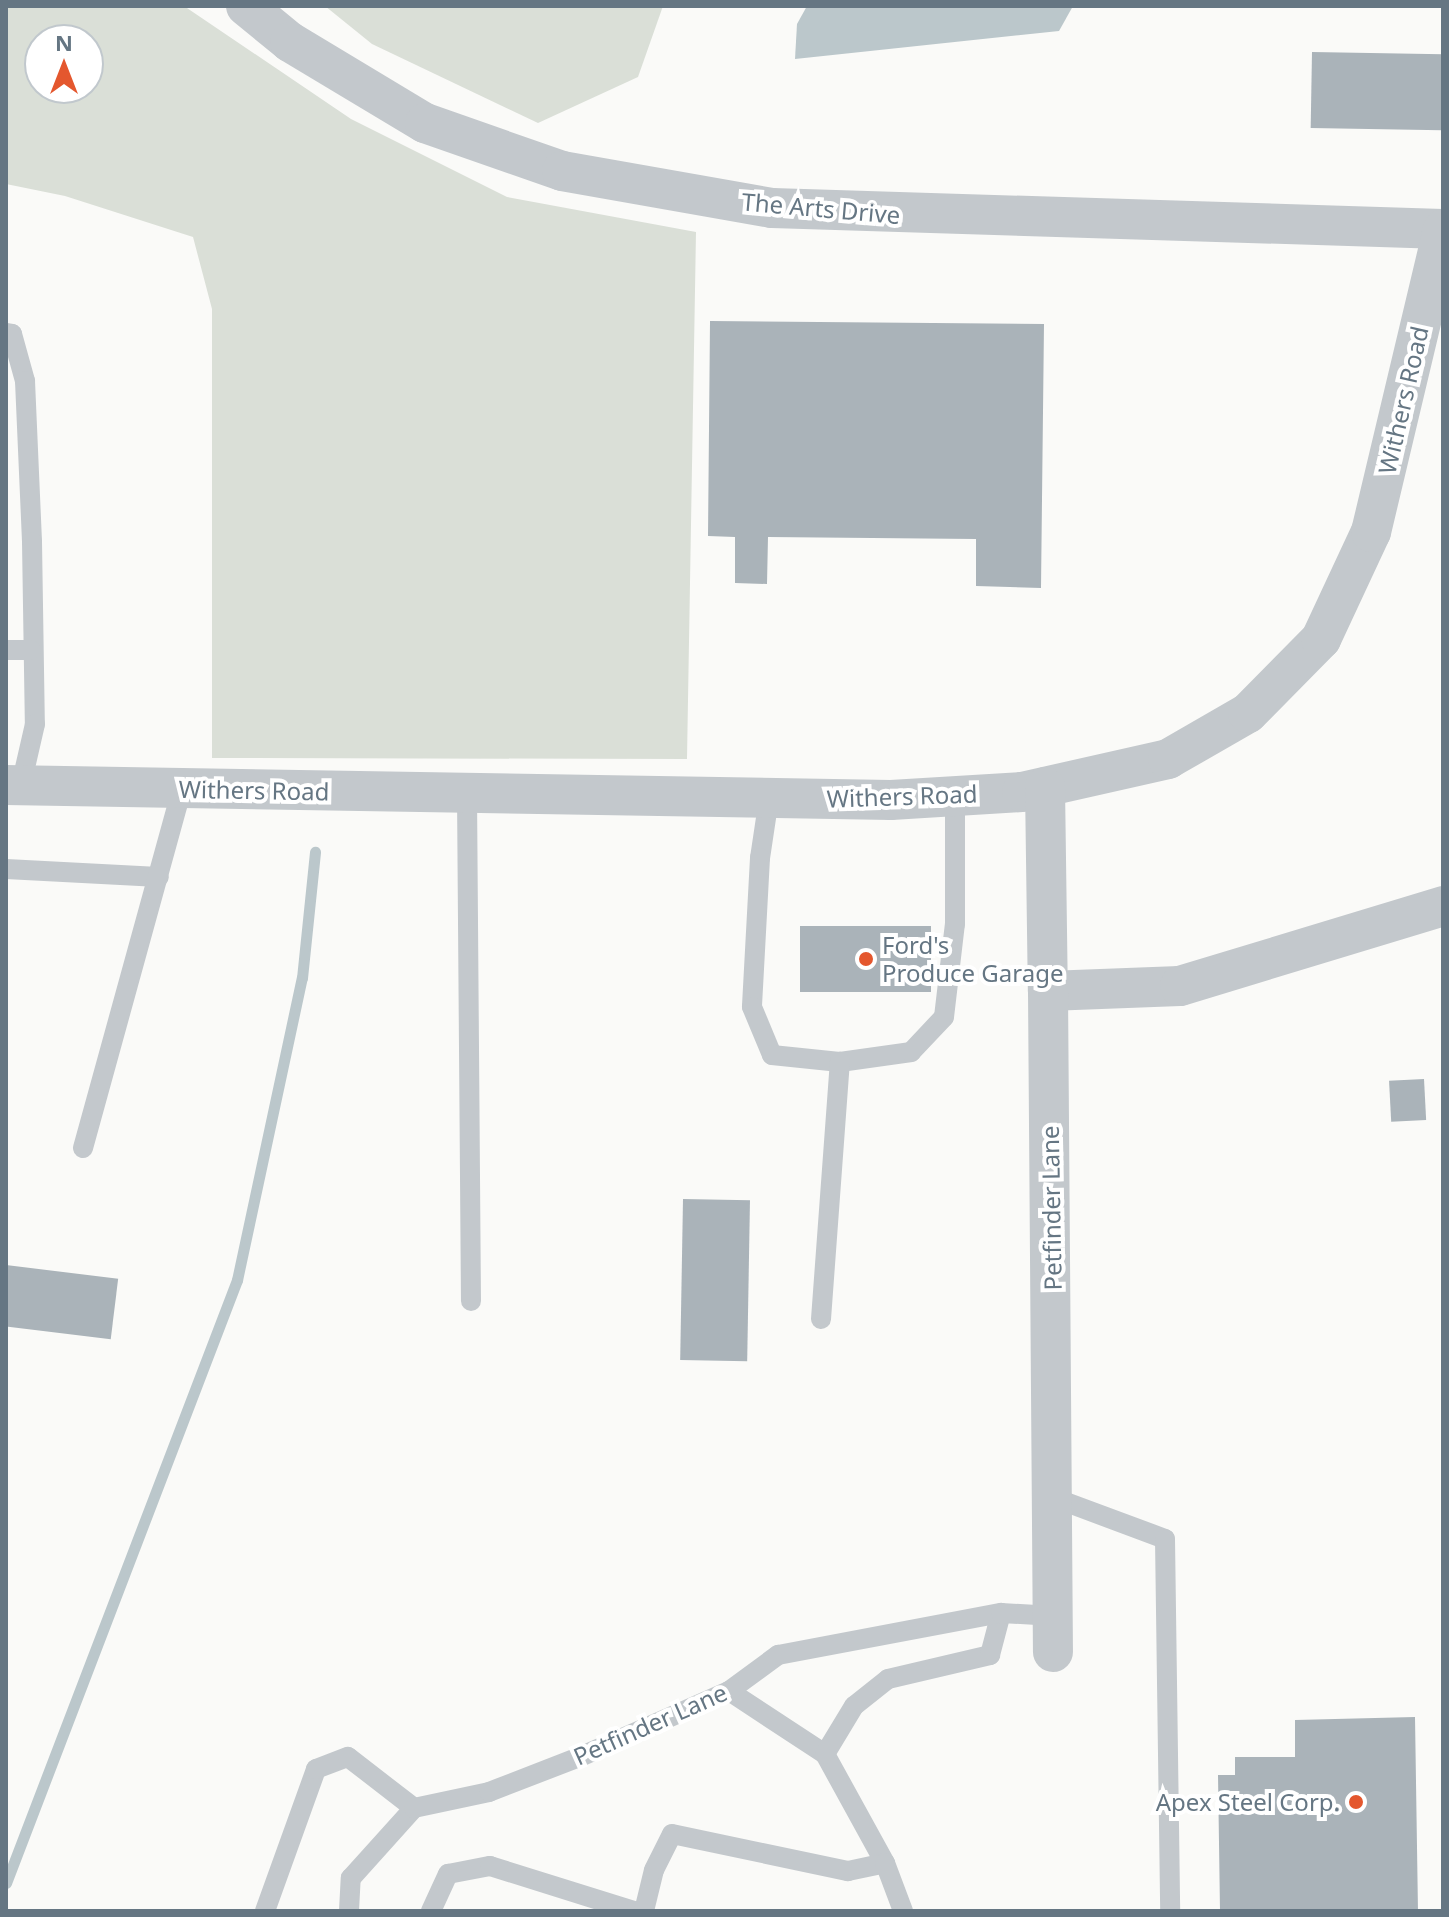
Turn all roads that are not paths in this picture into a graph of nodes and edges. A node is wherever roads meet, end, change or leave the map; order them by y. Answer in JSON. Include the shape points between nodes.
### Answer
{"nodes":[{"id":1,"x":246,"y":6,"type":"edge"},
{"id":2,"x":1443,"y":229,"type":"edge"},
{"id":3,"x":6,"y":333,"type":"edge"},
{"id":4,"x":6,"y":650,"type":"edge"},
{"id":5,"x":31,"y":650,"type":"junction"},
{"id":6,"x":13,"y":785,"type":"edge"},
{"id":7,"x":1045,"y":787,"type":"junction"},
{"id":8,"x":182,"y":789,"type":"junction"},
{"id":9,"x":467,"y":794,"type":"junction"},
{"id":10,"x":955,"y":796,"type":"junction"},
{"id":11,"x":769,"y":798,"type":"junction"},
{"id":12,"x":6,"y":869,"type":"edge"},
{"id":13,"x":159,"y":877,"type":"junction"},
{"id":14,"x":1443,"y":906,"type":"edge"},
{"id":15,"x":1048,"y":991,"type":"junction"},
{"id":16,"x":840,"y":1062,"type":"junction"},
{"id":17,"x":83,"y":1148,"type":"dead end"},
{"id":18,"x":471,"y":1301,"type":"dead end"},
{"id":19,"x":821,"y":1319,"type":"dead end"},
{"id":20,"x":1055,"y":1498,"type":"junction"},
{"id":21,"x":1001,"y":1613,"type":"junction"},
{"id":22,"x":1054,"y":1634,"type":"joint"},
{"id":23,"x":729,"y":1691,"type":"junction"},
{"id":24,"x":825,"y":1754,"type":"junction"},
{"id":25,"x":414,"y":1808,"type":"junction"},
{"id":26,"x":885,"y":1863,"type":"junction"},
{"id":27,"x":265,"y":1911,"type":"edge"},
{"id":28,"x":349,"y":1911,"type":"edge"},
{"id":29,"x":431,"y":1911,"type":"edge"},
{"id":30,"x":634,"y":1911,"type":"edge"},
{"id":31,"x":644,"y":1911,"type":"edge"},
{"id":32,"x":903,"y":1911,"type":"edge"},
{"id":33,"x":1170,"y":1911,"type":"edge"}],
"edges":[{"from":1,"to":2,"type":"street","name":"The Arts Drive","via":[[290,42],[425,123],[562,171],[772,208]]},
{"from":2,"to":7,"type":"street","name":"Withers Road","via":[[1371,532],[1321,639],[1248,713],[1168,759]]},
{"from":3,"to":5,"type":"lane","via":[[12,334],[25,381]]},
{"from":4,"to":5,"type":"lane"},
{"from":5,"to":6,"type":"lane","via":[[35,724]]},
{"from":6,"to":8,"type":"street","name":"Withers Road"},
{"from":7,"to":10,"type":"street","name":"Withers Road"},
{"from":7,"to":15,"type":"street","name":"Petfinder Lane"},
{"from":8,"to":9,"type":"street","name":"Withers Road"},
{"from":8,"to":13,"type":"lane"},
{"from":9,"to":11,"type":"street","name":"Withers Road"},
{"from":9,"to":18,"type":"lane"},
{"from":10,"to":11,"type":"street","name":"Withers Road"},
{"from":10,"to":16,"type":"lane","via":[[955,924],[944,1017],[911,1052]]},
{"from":11,"to":16,"type":"lane","via":[[760,858],[752,1007],[772,1055]]},
{"from":12,"to":13,"type":"lane"},
{"from":13,"to":17,"type":"lane"},
{"from":14,"to":15,"type":"street","via":[[1180,986]]},
{"from":15,"to":20,"type":"street","name":"Petfinder Lane"},
{"from":16,"to":19,"type":"lane"},
{"from":20,"to":22,"type":"street","name":"Petfinder Lane"},
{"from":20,"to":33,"type":"lane","via":[[1165,1539]]},
{"from":21,"to":22,"type":"lane","name":"Petfinder Lane"},
{"from":21,"to":23,"type":"lane","name":"Petfinder Lane","via":[[778,1655]]},
{"from":21,"to":24,"type":"lane","via":[[990,1655],[888,1679],[854,1706]]},
{"from":23,"to":24,"type":"lane"},
{"from":23,"to":25,"type":"lane","name":"Petfinder Lane","via":[[489,1792]]},
{"from":24,"to":26,"type":"lane"},
{"from":25,"to":27,"type":"lane","via":[[348,1757],[316,1769]]},
{"from":25,"to":28,"type":"lane","via":[[351,1878]]},
{"from":26,"to":31,"type":"lane","via":[[848,1871],[672,1834],[654,1870]]},
{"from":26,"to":32,"type":"lane"},
{"from":29,"to":30,"type":"lane","via":[[448,1874],[490,1866]]}]}
